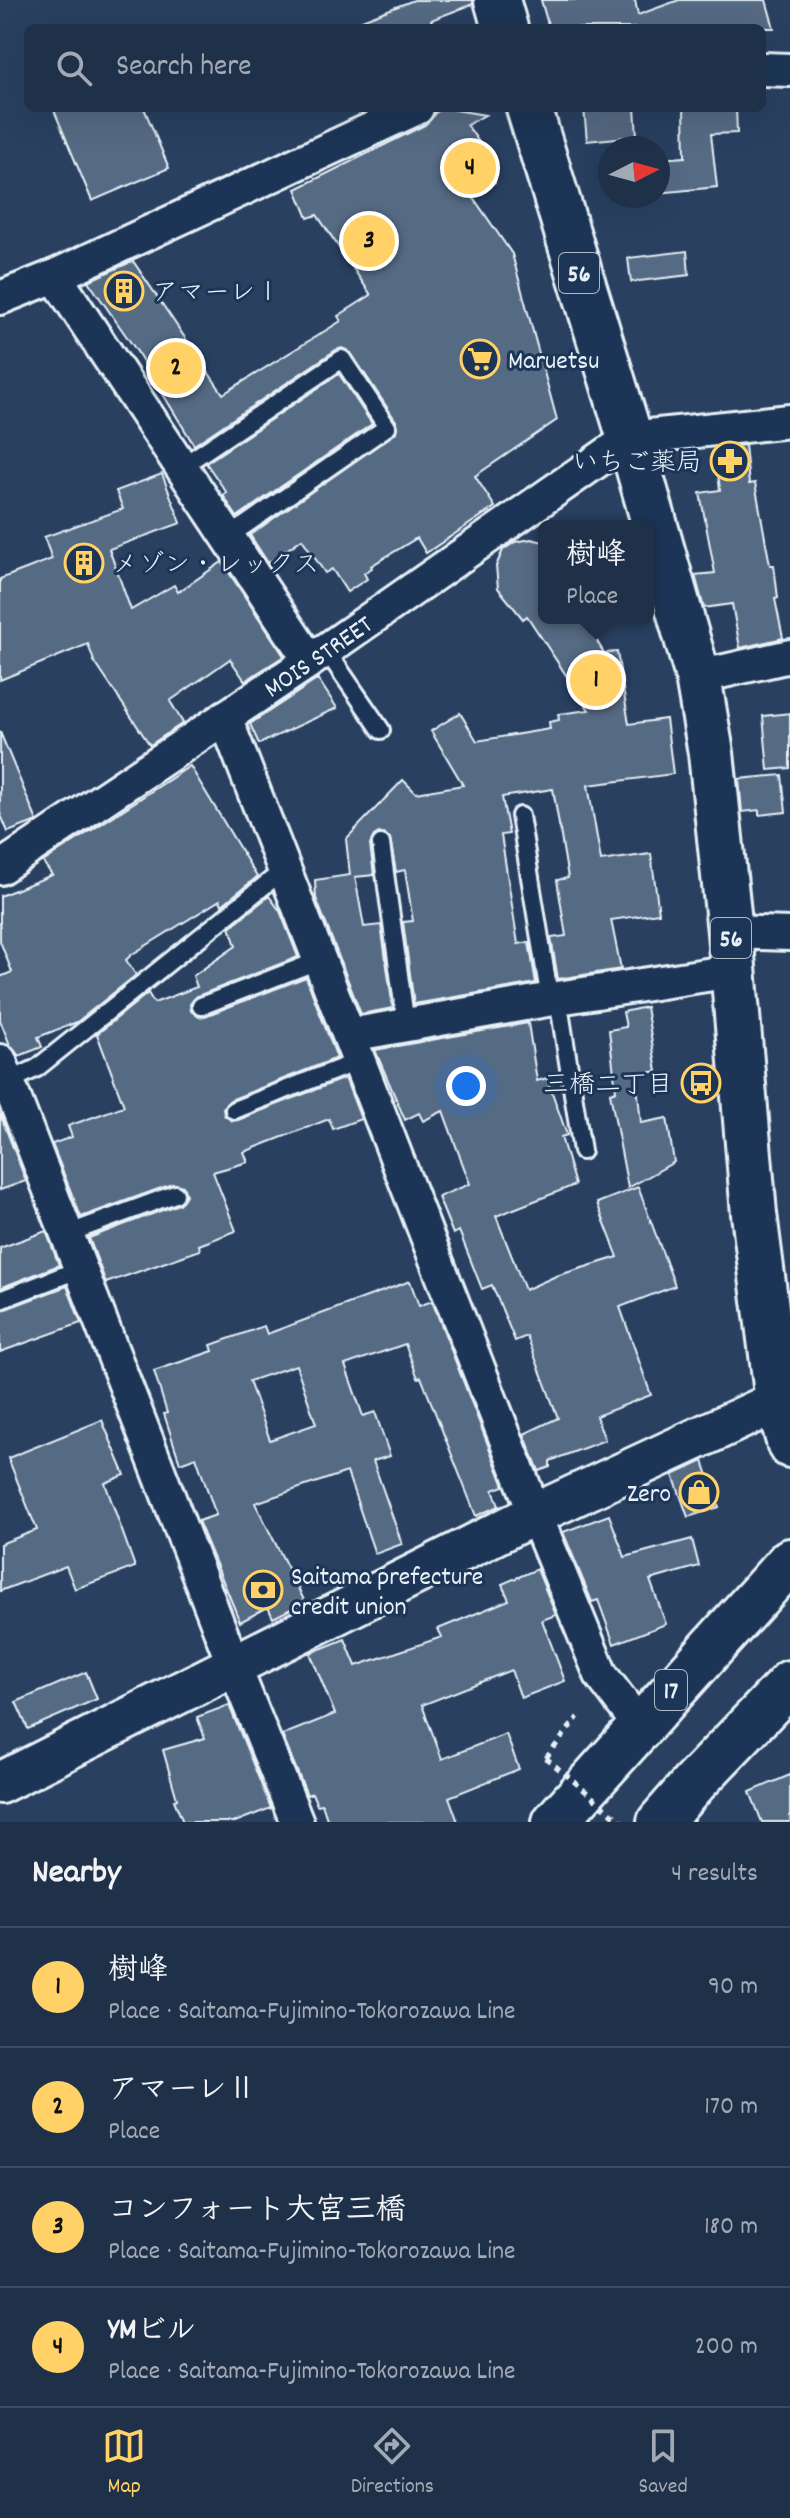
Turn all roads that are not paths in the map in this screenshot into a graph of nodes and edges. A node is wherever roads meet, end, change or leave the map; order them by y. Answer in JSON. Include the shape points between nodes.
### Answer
{"nodes":[{"id":1,"x":497,"y":0,"type":"edge"},
{"id":2,"x":504,"y":24,"type":"edge"},
{"id":3,"x":766,"y":69,"type":"edge"},
{"id":4,"x":790,"y":70,"type":"edge"},
{"id":5,"x":408,"y":112,"type":"edge"},
{"id":6,"x":530,"y":112,"type":"edge"},
{"id":7,"x":55,"y":276,"type":"junction"},
{"id":8,"x":0,"y":298,"type":"edge"},
{"id":9,"x":790,"y":421,"type":"edge"},
{"id":10,"x":630,"y":438,"type":"junction"},
{"id":11,"x":181,"y":467,"type":"junction"},
{"id":12,"x":653,"y":520,"type":"edge"},
{"id":13,"x":654,"y":522,"type":"edge"},
{"id":14,"x":228,"y":537,"type":"junction"},
{"id":15,"x":318,"y":655,"type":"junction"},
{"id":16,"x":790,"y":656,"type":"edge"},
{"id":17,"x":698,"y":677,"type":"junction"},
{"id":18,"x":225,"y":717,"type":"junction"},
{"id":19,"x":381,"y":730,"type":"dead end"},
{"id":20,"x":520,"y":816,"type":"dead end"},
{"id":21,"x":381,"y":844,"type":"dead end"},
{"id":22,"x":0,"y":868,"type":"edge"},
{"id":23,"x":285,"y":869,"type":"junction"},
{"id":24,"x":790,"y":934,"type":"edge"},
{"id":25,"x":731,"y":951,"type":"junction"},
{"id":26,"x":320,"y":960,"type":"junction"},
{"id":27,"x":554,"y":999,"type":"junction"},
{"id":28,"x":201,"y":1006,"type":"dead end"},
{"id":29,"x":406,"y":1025,"type":"junction"},
{"id":30,"x":354,"y":1048,"type":"junction"},
{"id":31,"x":3,"y":1076,"type":"edge"},
{"id":32,"x":234,"y":1110,"type":"dead end"},
{"id":33,"x":582,"y":1151,"type":"dead end"},
{"id":34,"x":175,"y":1194,"type":"dead end"},
{"id":35,"x":67,"y":1234,"type":"junction"},
{"id":36,"x":80,"y":1269,"type":"junction"},
{"id":37,"x":0,"y":1300,"type":"edge"},
{"id":38,"x":778,"y":1401,"type":"junction"},
{"id":39,"x":790,"y":1445,"type":"edge"},
{"id":40,"x":535,"y":1514,"type":"junction"},
{"id":41,"x":790,"y":1561,"type":"edge"},
{"id":42,"x":234,"y":1666,"type":"junction"},
{"id":43,"x":790,"y":1683,"type":"edge"},
{"id":44,"x":639,"y":1725,"type":"junction"},
{"id":45,"x":0,"y":1783,"type":"edge"},
{"id":46,"x":297,"y":1822,"type":"edge"},
{"id":47,"x":555,"y":1822,"type":"edge"},
{"id":48,"x":660,"y":1822,"type":"edge"}],
"edges":[{"from":1,"to":2,"type":"main road"},
{"from":3,"to":4,"type":"street"},
{"from":5,"to":7,"type":"street"},
{"from":6,"to":10,"type":"main road","number":"56"},
{"from":7,"to":8,"type":"street"},
{"from":7,"to":11,"type":"street"},
{"from":9,"to":10,"type":"street"},
{"from":10,"to":12,"type":"main road","number":"56"},
{"from":10,"to":15,"type":"street","name":"MOIS STREET"},
{"from":11,"to":14,"type":"street"},
{"from":11,"to":14,"type":"lane","via":[[342,359],[380,415],[387,427]]},
{"from":13,"to":17,"type":"main road","number":"56"},
{"from":14,"to":15,"type":"street"},
{"from":15,"to":18,"type":"street","name":"MOIS STREET"},
{"from":15,"to":19,"type":"lane"},
{"from":16,"to":17,"type":"street"},
{"from":17,"to":25,"type":"main road","number":"56"},
{"from":18,"to":22,"type":"street","name":"MOIS STREET"},
{"from":18,"to":23,"type":"street"},
{"from":20,"to":27,"type":"lane"},
{"from":21,"to":29,"type":"lane"},
{"from":23,"to":26,"type":"street"},
{"from":23,"to":31,"type":"lane","via":[[37,1068]]},
{"from":24,"to":25,"type":"street"},
{"from":25,"to":27,"type":"street"},
{"from":25,"to":38,"type":"main road","number":"56"},
{"from":26,"to":28,"type":"lane"},
{"from":26,"to":30,"type":"street"},
{"from":27,"to":29,"type":"street"},
{"from":27,"to":33,"type":"lane"},
{"from":29,"to":30,"type":"street"},
{"from":30,"to":32,"type":"lane"},
{"from":30,"to":40,"type":"street"},
{"from":31,"to":35,"type":"street"},
{"from":34,"to":35,"type":"lane"},
{"from":35,"to":36,"type":"street"},
{"from":36,"to":37,"type":"lane"},
{"from":36,"to":42,"type":"street"},
{"from":38,"to":39,"type":"main road","number":"56"},
{"from":38,"to":40,"type":"street"},
{"from":40,"to":42,"type":"street"},
{"from":40,"to":44,"type":"street","via":[[601,1675]]},
{"from":41,"to":44,"type":"main road","number":"17"},
{"from":42,"to":45,"type":"street"},
{"from":42,"to":46,"type":"street"},
{"from":43,"to":48,"type":"main road"},
{"from":44,"to":47,"type":"main road","number":"17"}]}
